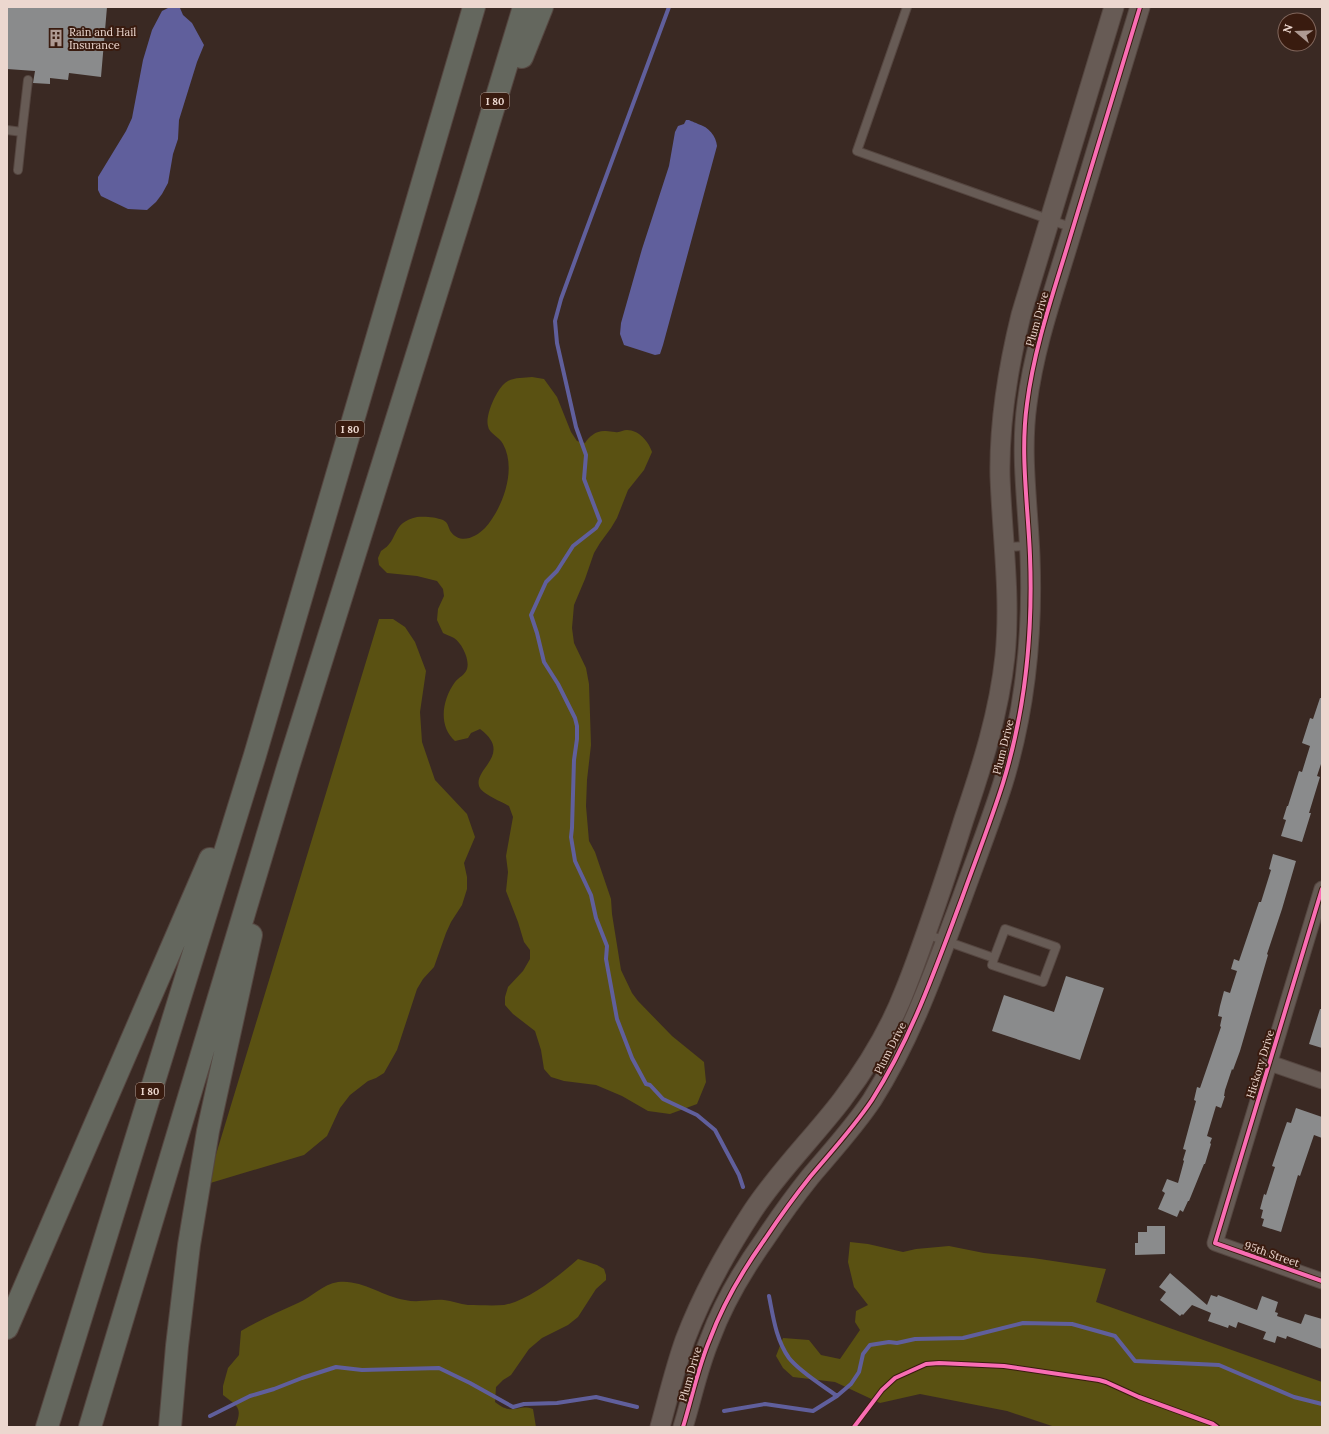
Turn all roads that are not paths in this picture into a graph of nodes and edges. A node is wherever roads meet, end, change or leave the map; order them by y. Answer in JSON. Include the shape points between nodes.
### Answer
{"nodes":[{"id":1,"x":470,"y":7,"type":"edge"},
{"id":2,"x":474,"y":7,"type":"edge"},
{"id":3,"x":524,"y":7,"type":"edge"},
{"id":4,"x":542,"y":7,"type":"edge"},
{"id":5,"x":908,"y":7,"type":"edge"},
{"id":6,"x":1114,"y":7,"type":"edge"},
{"id":7,"x":1140,"y":7,"type":"edge"},
{"id":8,"x":28,"y":80,"type":"dead end"},
{"id":9,"x":446,"y":103,"type":"junction"},
{"id":10,"x":7,"y":130,"type":"edge"},
{"id":11,"x":22,"y":132,"type":"junction"},
{"id":12,"x":18,"y":170,"type":"dead end"},
{"id":13,"x":467,"y":195,"type":"junction"},
{"id":14,"x":1050,"y":219,"type":"junction"},
{"id":15,"x":1073,"y":228,"type":"junction"},
{"id":16,"x":1029,"y":546,"type":"junction"},
{"id":17,"x":1004,"y":547,"type":"junction"},
{"id":18,"x":254,"y":755,"type":"junction"},
{"id":19,"x":288,"y":767,"type":"junction"},
{"id":20,"x":1322,"y":889,"type":"edge"},
{"id":21,"x":926,"y":934,"type":"junction"},
{"id":22,"x":946,"y":941,"type":"junction"},
{"id":23,"x":994,"y":958,"type":"junction"},
{"id":24,"x":1270,"y":1063,"type":"junction"},
{"id":25,"x":1322,"y":1081,"type":"edge"},
{"id":26,"x":1215,"y":1243,"type":"joint"},
{"id":27,"x":1322,"y":1281,"type":"edge"},
{"id":28,"x":722,"y":1288,"type":"junction"},
{"id":29,"x":7,"y":1328,"type":"edge"},
{"id":30,"x":47,"y":1427,"type":"edge"},
{"id":31,"x":90,"y":1427,"type":"edge"},
{"id":32,"x":170,"y":1427,"type":"edge"},
{"id":33,"x":660,"y":1427,"type":"edge"},
{"id":34,"x":684,"y":1427,"type":"edge"}],
"edges":[{"from":1,"to":9,"type":"highway"},
{"from":2,"to":9,"type":"highway","number":"I 80"},
{"from":3,"to":13,"type":"highway","number":"I 80"},
{"from":4,"to":13,"type":"highway"},
{"from":5,"to":14,"type":"lane","via":[[857,151]]},
{"from":6,"to":14,"type":"street","name":"Plum Drive"},
{"from":7,"to":15,"type":"street","name":"Plum Drive"},
{"from":8,"to":11,"type":"lane"},
{"from":9,"to":18,"type":"highway","number":"I 80"},
{"from":10,"to":11,"type":"lane"},
{"from":11,"to":12,"type":"lane"},
{"from":13,"to":19,"type":"highway","number":"I 80"},
{"from":14,"to":15,"type":"lane"},
{"from":14,"to":17,"type":"street","name":"Plum Drive","via":[[1021,315],[1005,393],[1000,474]]},
{"from":15,"to":16,"type":"street","name":"Plum Drive","via":[[1045,321],[1027,405],[1024,434]]},
{"from":16,"to":17,"type":"lane"},
{"from":16,"to":22,"type":"street","name":"Plum Drive","via":[[1031,624],[1027,672],[1014,745],[1003,783]]},
{"from":17,"to":21,"type":"street","name":"Plum Drive","via":[[1007,621],[1005,656],[990,739]]},
{"from":18,"to":29,"type":"highway"},
{"from":18,"to":30,"type":"highway","number":"I 80"},
{"from":19,"to":31,"type":"highway","number":"I 80"},
{"from":19,"to":32,"type":"highway","via":[[208,1131],[189,1245],[176,1346]]},
{"from":20,"to":24,"type":"street","name":"Hickory Drive"},
{"from":21,"to":22,"type":"lane"},
{"from":21,"to":28,"type":"street","name":"Plum Drive","via":[[905,992],[869,1061],[827,1120],[773,1183],[730,1246]]},
{"from":22,"to":23,"type":"lane"},
{"from":22,"to":28,"type":"street","name":"Plum Drive","via":[[926,994],[894,1061],[872,1099],[764,1240]]},
{"from":23,"to":23,"type":"lane","via":[[992,964],[1043,982],[1056,947],[1005,929]]},
{"from":24,"to":25,"type":"street"},
{"from":24,"to":26,"type":"street","name":"Hickory Drive"},
{"from":26,"to":27,"type":"street","name":"95th Street"},
{"from":28,"to":33,"type":"street","name":"Plum Drive","via":[[699,1306],[684,1343]]},
{"from":28,"to":34,"type":"street","name":"Plum Drive"}]}
